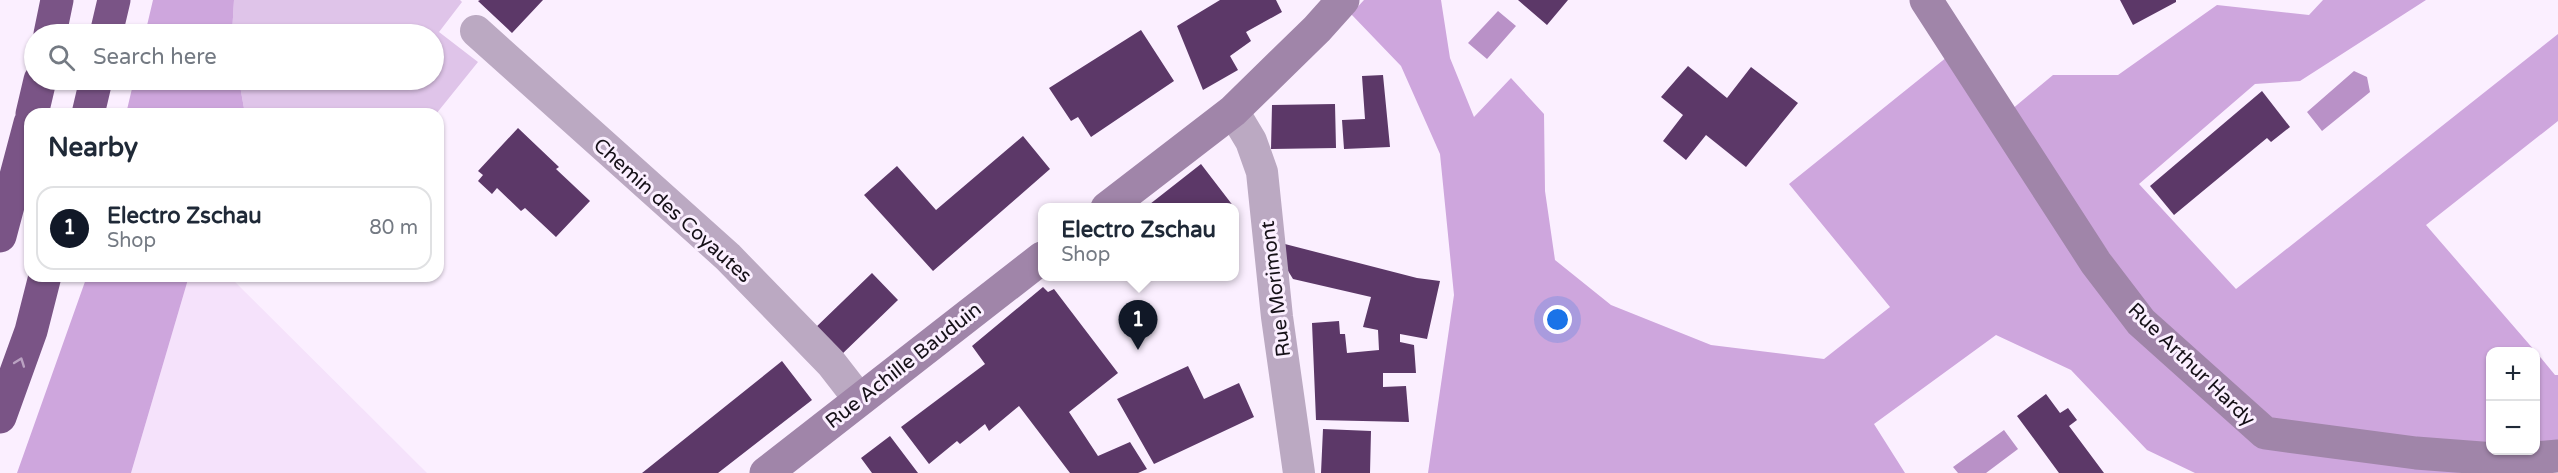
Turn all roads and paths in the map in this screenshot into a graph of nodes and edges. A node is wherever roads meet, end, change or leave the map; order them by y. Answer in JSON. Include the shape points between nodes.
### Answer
{"nodes":[{"id":1,"x":57,"y":0,"type":"edge"},
{"id":2,"x":114,"y":0,"type":"edge"},
{"id":3,"x":1343,"y":0,"type":"edge"},
{"id":4,"x":1926,"y":0,"type":"edge"},
{"id":5,"x":52,"y":24,"type":"edge"},
{"id":6,"x":108,"y":24,"type":"edge"},
{"id":7,"x":476,"y":31,"type":"dead end"},
{"id":8,"x":38,"y":90,"type":"edge"},
{"id":9,"x":94,"y":90,"type":"edge"},
{"id":10,"x":33,"y":108,"type":"edge"},
{"id":11,"x":89,"y":108,"type":"edge"},
{"id":12,"x":1233,"y":111,"type":"junction"},
{"id":13,"x":24,"y":146,"type":"edge"},
{"id":14,"x":1112,"y":203,"type":"edge"},
{"id":15,"x":0,"y":236,"type":"edge"},
{"id":16,"x":1038,"y":261,"type":"edge"},
{"id":17,"x":43,"y":282,"type":"edge"},
{"id":18,"x":859,"y":399,"type":"junction"},
{"id":19,"x":0,"y":417,"type":"edge"},
{"id":20,"x":2558,"y":456,"type":"edge"},
{"id":21,"x":2506,"y":466,"type":"edge"},
{"id":22,"x":766,"y":473,"type":"edge"},
{"id":23,"x":1299,"y":473,"type":"edge"}],
"edges":[{"from":1,"to":5,"type":"highway"},
{"from":2,"to":6,"type":"highway"},
{"from":3,"to":12,"type":"street"},
{"from":4,"to":21,"type":"street","name":"Rue Arthur Hardy","via":[[2096,263],[2141,321],[2265,433]]},
{"from":7,"to":18,"type":"street","name":"Chemin des Coyautes","via":[[728,257],[831,363]]},
{"from":8,"to":10,"type":"highway"},
{"from":9,"to":11,"type":"highway"},
{"from":12,"to":14,"type":"street"},
{"from":12,"to":23,"type":"street","name":"Rue Morimont","via":[[1251,141],[1262,172]]},
{"from":13,"to":15,"type":"highway"},
{"from":16,"to":18,"type":"street","name":"Rue Achille Bauduin"},
{"from":19,"to":17,"type":"highway","one_way":true,"via":[[31,331]]},
{"from":18,"to":22,"type":"street","name":"Rue Achille Bauduin"},
{"from":20,"to":21,"type":"street","name":"Rue Arthur Hardy"}]}
